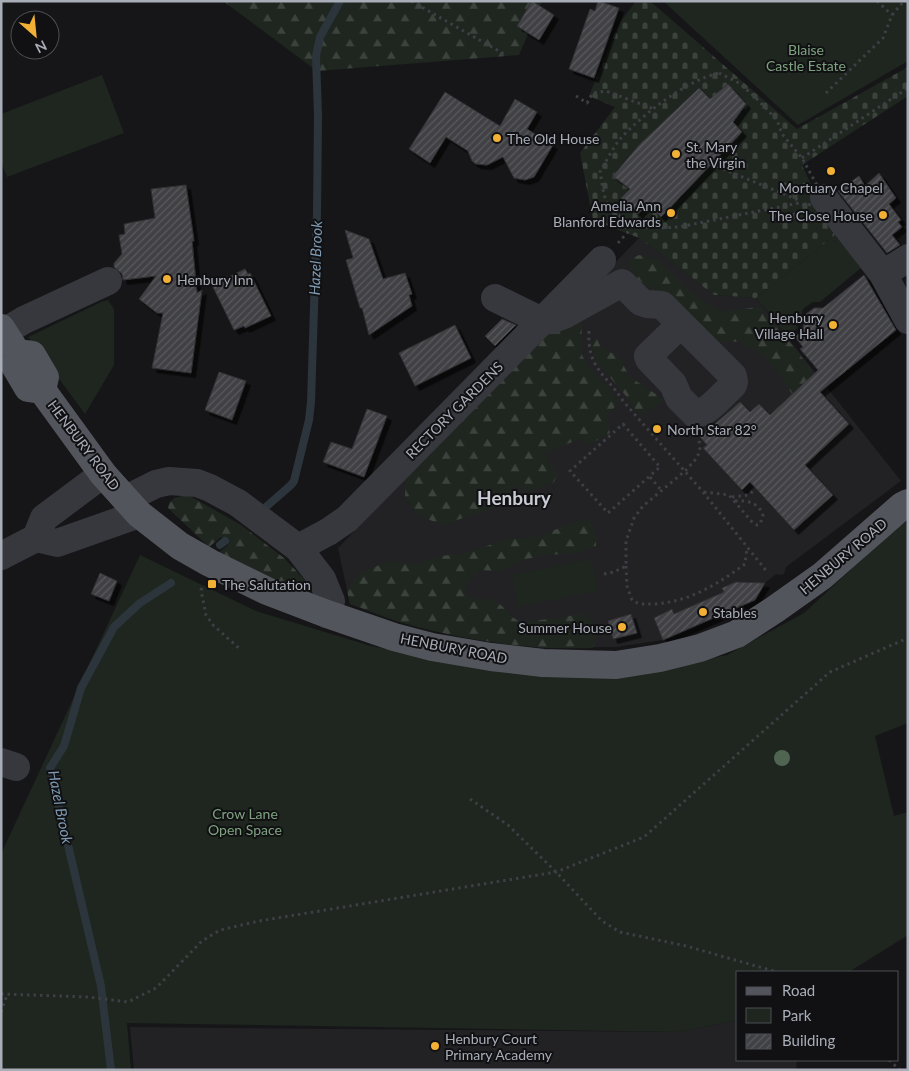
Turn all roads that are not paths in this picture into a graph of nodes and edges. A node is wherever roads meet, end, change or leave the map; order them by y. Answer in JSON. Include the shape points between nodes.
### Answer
{"nodes":[{"id":1,"x":812,"y":201,"type":"road end"},
{"id":2,"x":908,"y":258,"type":"edge"},
{"id":3,"x":602,"y":260,"type":"dead end"},
{"id":4,"x":883,"y":274,"type":"junction"},
{"id":5,"x":108,"y":281,"type":"dead end"},
{"id":6,"x":495,"y":298,"type":"dead end"},
{"id":7,"x":908,"y":320,"type":"edge"},
{"id":8,"x":542,"y":321,"type":"junction"},
{"id":9,"x":681,"y":324,"type":"dead end"},
{"id":10,"x":7,"y":338,"type":"edge"},
{"id":11,"x":103,"y":474,"type":"junction"},
{"id":12,"x":908,"y":503,"type":"edge"},
{"id":13,"x":132,"y":506,"type":"junction"},
{"id":14,"x":36,"y":538,"type":"junction"},
{"id":15,"x":298,"y":548,"type":"junction"},
{"id":16,"x":1,"y":556,"type":"edge"},
{"id":17,"x":327,"y":614,"type":"junction"}],
"edges":[{"from":1,"to":4,"type":"street"},
{"from":2,"to":4,"type":"street"},
{"from":3,"to":8,"type":"street","name":"RECTORY GARDENS"},
{"from":4,"to":7,"type":"street"},
{"from":5,"to":10,"type":"street","via":[[24,320]]},
{"from":6,"to":8,"type":"street"},
{"from":8,"to":9,"type":"street","via":[[564,315],[622,283],[641,302],[662,305]]},
{"from":8,"to":15,"type":"street","name":"RECTORY GARDENS","via":[[346,519]]},
{"from":10,"to":11,"type":"main road","name":"HENBURY ROAD","via":[[32,355],[45,377],[42,390]]},
{"from":11,"to":13,"type":"main road","name":"HENBURY ROAD"},
{"from":11,"to":14,"type":"street","via":[[44,518]]},
{"from":12,"to":17,"type":"main road","name":"HENBURY ROAD","via":[[822,576],[736,634],[700,648],[660,658],[616,665],[576,665],[491,657],[432,647]]},
{"from":13,"to":14,"type":"street","via":[[57,543]]},
{"from":13,"to":15,"type":"street","via":[[157,471],[168,481],[197,483],[246,509]]},
{"from":13,"to":17,"type":"main road","name":"HENBURY ROAD","via":[[180,546],[210,563],[267,591]]},
{"from":14,"to":16,"type":"street"},
{"from":15,"to":17,"type":"street","via":[[322,579],[331,602]]}]}
